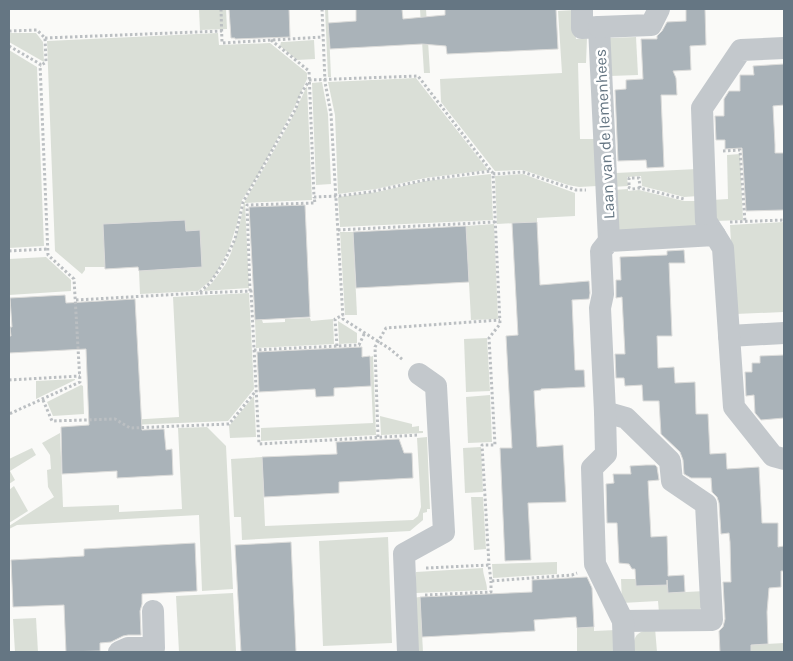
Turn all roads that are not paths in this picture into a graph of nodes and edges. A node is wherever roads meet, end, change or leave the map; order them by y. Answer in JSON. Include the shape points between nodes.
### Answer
{"nodes":[{"id":1,"x":582,"y":9,"type":"edge"},
{"id":2,"x":659,"y":9,"type":"edge"},
{"id":3,"x":599,"y":27,"type":"junction"},
{"id":4,"x":784,"y":48,"type":"edge"},
{"id":5,"x":716,"y":236,"type":"junction"},
{"id":6,"x":609,"y":241,"type":"junction"},
{"id":7,"x":784,"y":333,"type":"edge"},
{"id":8,"x":728,"y":336,"type":"junction"},
{"id":9,"x":419,"y":374,"type":"road end"},
{"id":10,"x":606,"y":412,"type":"junction"},
{"id":11,"x":784,"y":459,"type":"edge"},
{"id":12,"x":153,"y":610,"type":"dead end"},
{"id":13,"x":623,"y":621,"type":"junction"},
{"id":14,"x":119,"y":652,"type":"edge"},
{"id":15,"x":408,"y":652,"type":"edge"},
{"id":16,"x":624,"y":652,"type":"edge"}],
"edges":[{"from":1,"to":3,"type":"street","name":"Laan van de Iemenhees","via":[[582,28]]},
{"from":2,"to":3,"type":"street","name":"Laan van de Iemenhees","via":[[651,25]]},
{"from":3,"to":6,"type":"street","name":"Laan van de Iemenhees"},
{"from":4,"to":5,"type":"street","via":[[741,50],[702,108],[706,221]]},
{"from":5,"to":6,"type":"street"},
{"from":5,"to":8,"type":"street","via":[[723,248]]},
{"from":6,"to":10,"type":"street","via":[[601,251],[603,294],[600,308]]},
{"from":7,"to":8,"type":"street"},
{"from":8,"to":11,"type":"street","via":[[734,407],[773,456]]},
{"from":9,"to":15,"type":"street","via":[[436,386],[444,532],[404,554]]},
{"from":10,"to":13,"type":"street","via":[[606,454],[592,468],[596,564]]},
{"from":10,"to":13,"type":"street","via":[[626,418],[670,461],[672,481],[706,504],[712,620]]},
{"from":12,"to":14,"type":"street","via":[[154,648],[128,648]]},
{"from":13,"to":16,"type":"street"}]}
